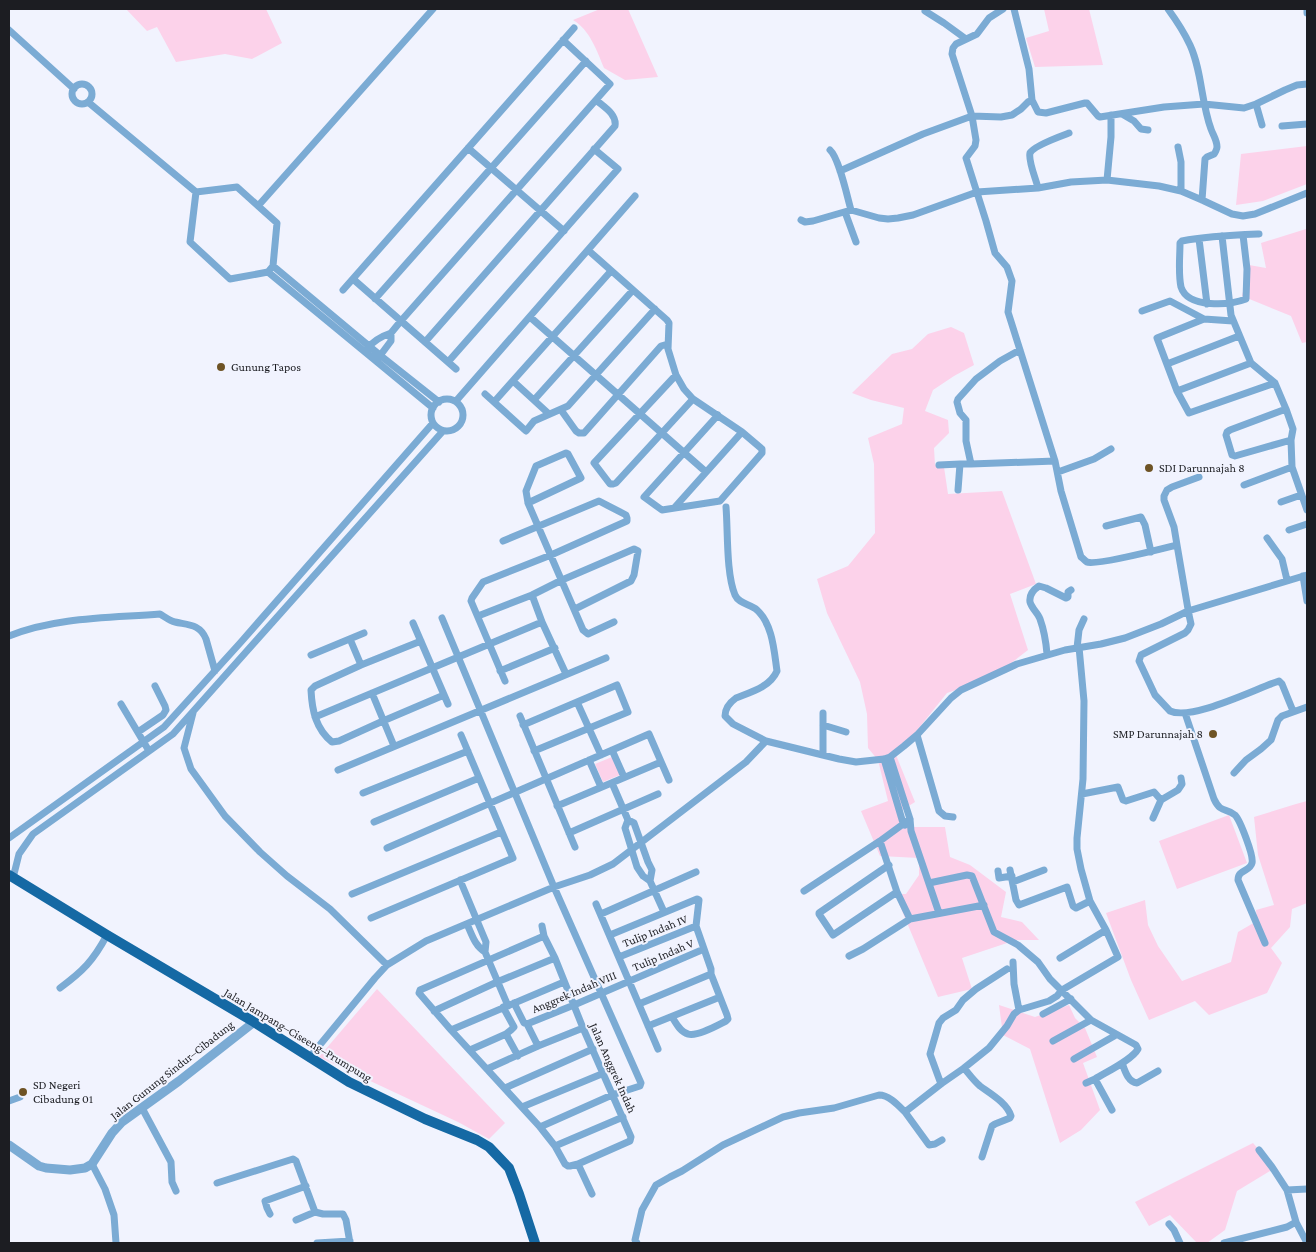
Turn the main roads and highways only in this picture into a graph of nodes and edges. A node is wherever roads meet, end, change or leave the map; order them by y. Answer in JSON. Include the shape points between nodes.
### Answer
{"nodes":[{"id":1,"x":11,"y":877,"type":"edge"},
{"id":2,"x":535,"y":1243,"type":"edge"}],
"edges":[{"from":1,"to":2,"type":"main road","name":"Jalan Jampang–Ciseeng–Prumpung","via":[[349,1082],[489,1147],[509,1168]]}]}
